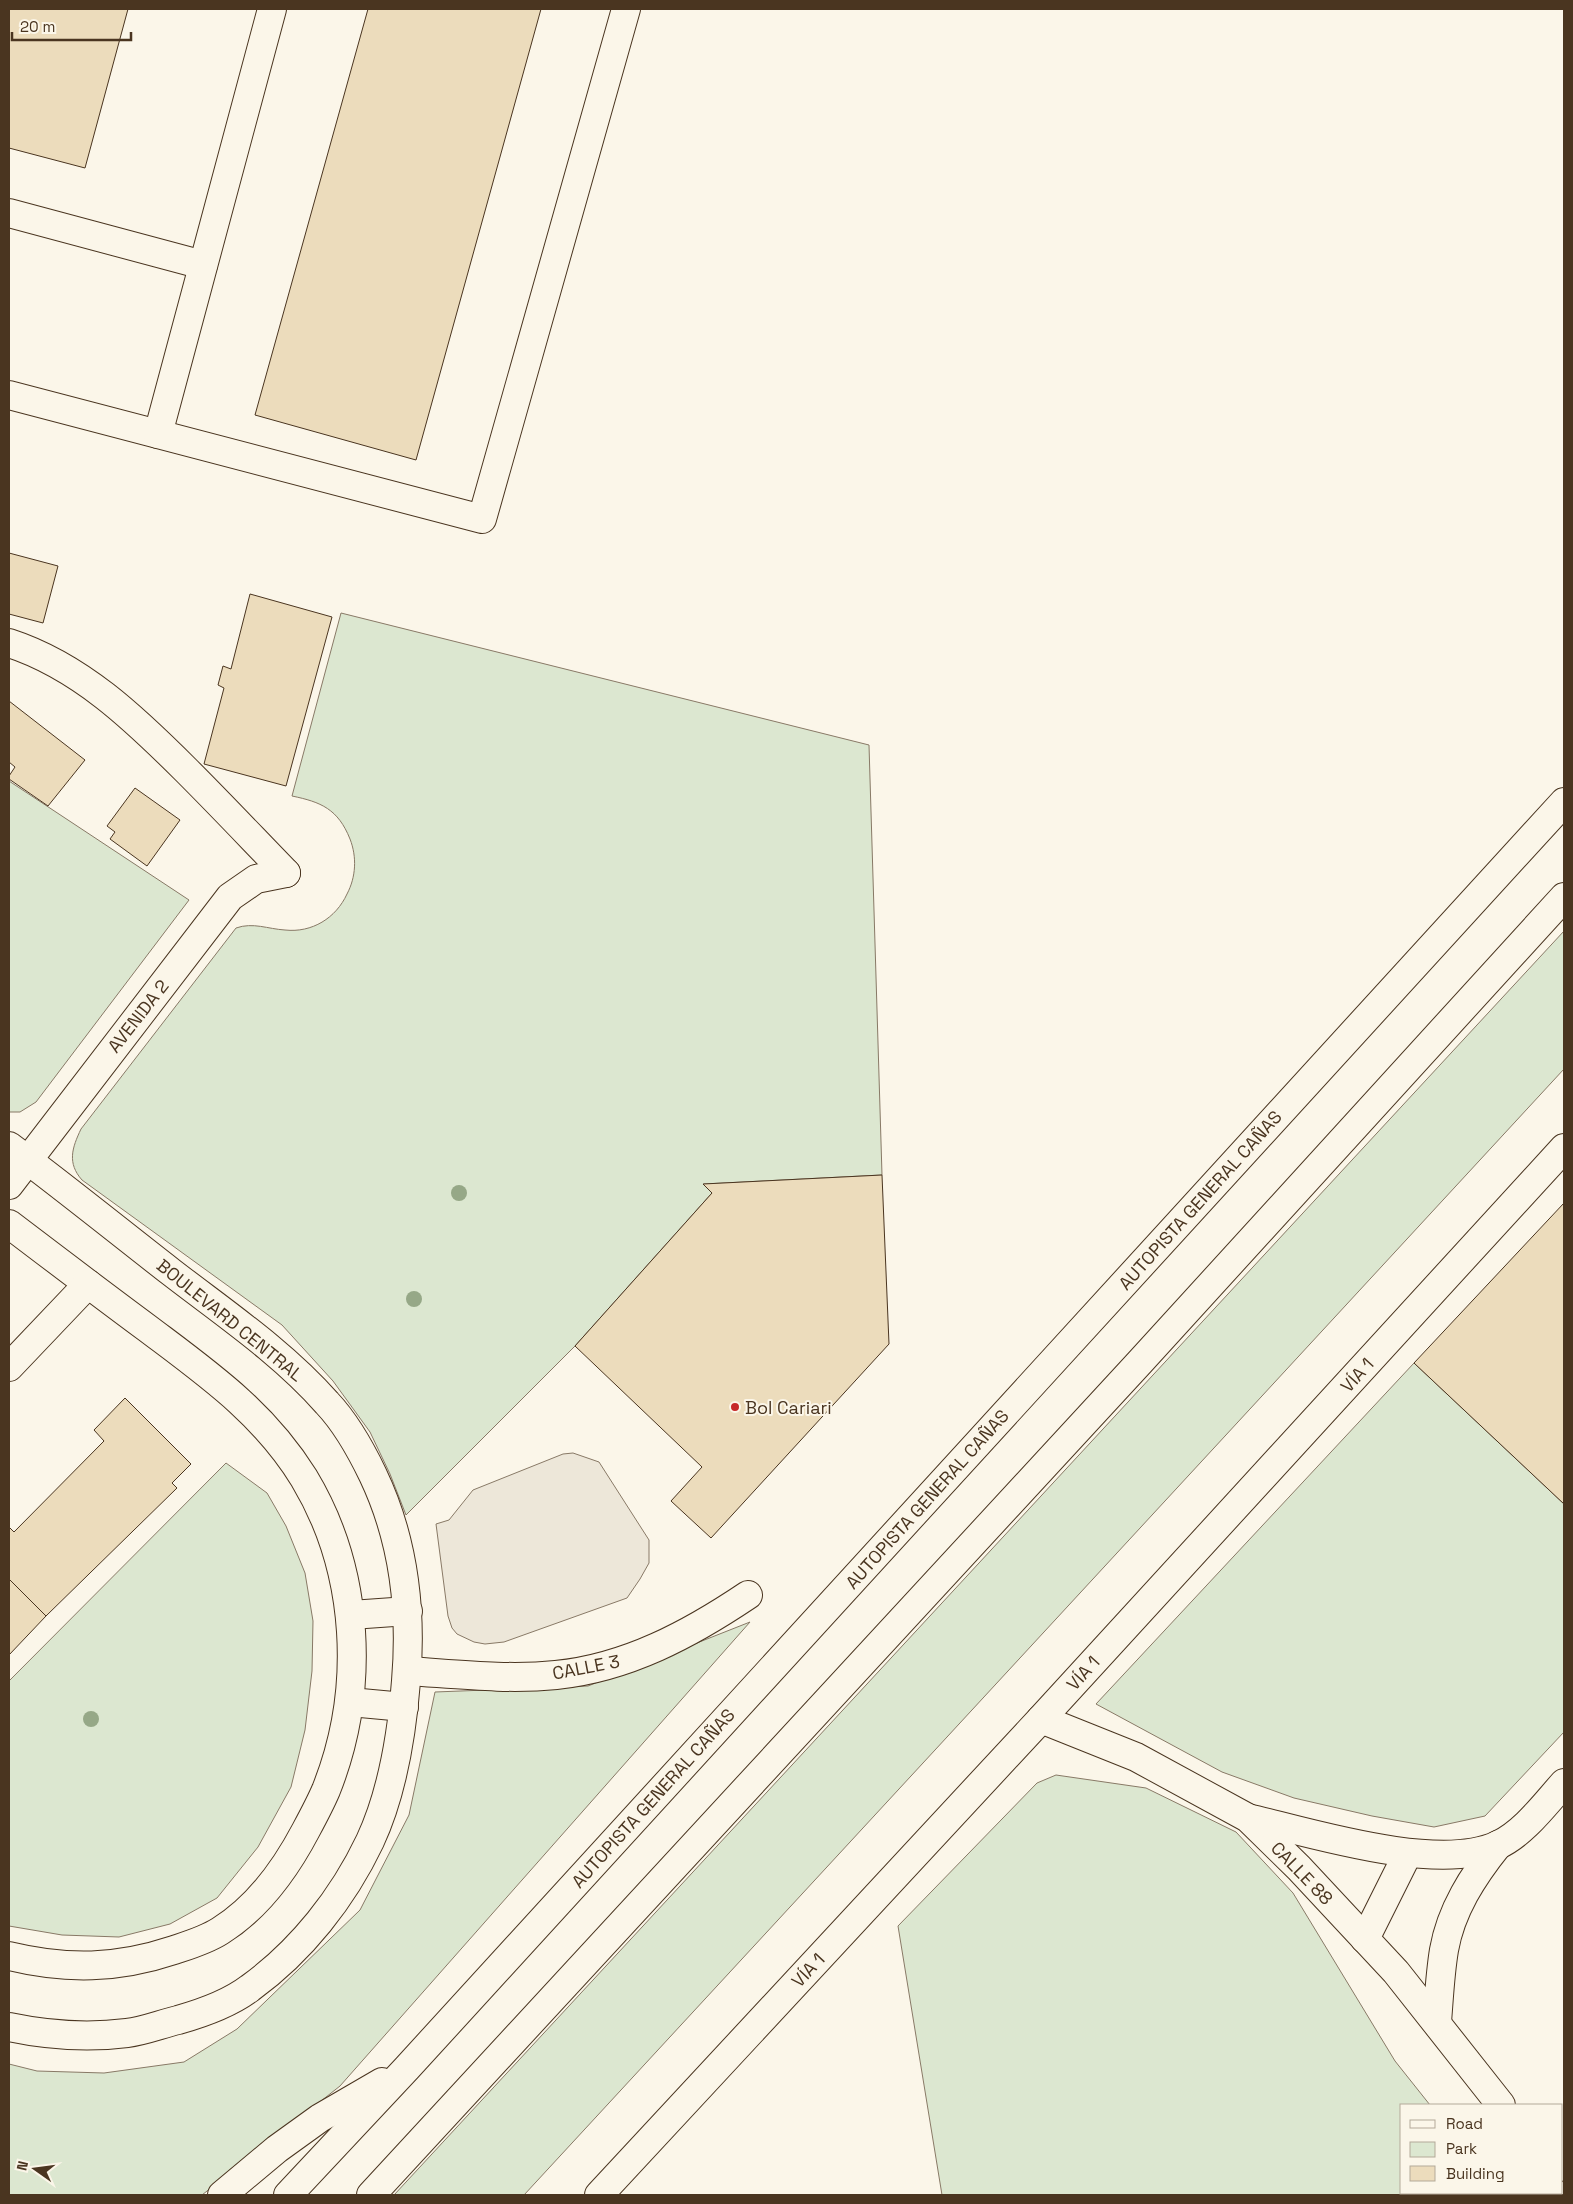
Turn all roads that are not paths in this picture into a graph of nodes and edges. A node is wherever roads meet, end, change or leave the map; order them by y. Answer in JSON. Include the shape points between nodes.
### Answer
{"nodes":[{"id":1,"x":272,"y":9,"type":"edge"},
{"id":2,"x":626,"y":9,"type":"edge"},
{"id":3,"x":9,"y":213,"type":"edge"},
{"id":4,"x":203,"y":265,"type":"junction"},
{"id":5,"x":9,"y":395,"type":"edge"},
{"id":6,"x":158,"y":434,"type":"junction"},
{"id":7,"x":9,"y":643,"type":"edge"},
{"id":8,"x":1564,"y":802,"type":"edge"},
{"id":9,"x":1564,"y":897,"type":"edge"},
{"id":10,"x":1564,"y":1148,"type":"edge"},
{"id":11,"x":18,"y":1153,"type":"edge"},
{"id":12,"x":9,"y":1185,"type":"edge"},
{"id":13,"x":9,"y":1224,"type":"edge"},
{"id":14,"x":88,"y":1284,"type":"junction"},
{"id":15,"x":9,"y":1367,"type":"edge"},
{"id":16,"x":748,"y":1595,"type":"dead end"},
{"id":17,"x":408,"y":1611,"type":"junction"},
{"id":18,"x":351,"y":1615,"type":"junction"},
{"id":19,"x":407,"y":1671,"type":"junction"},
{"id":20,"x":350,"y":1702,"type":"junction"},
{"id":21,"x":404,"y":1707,"type":"junction"},
{"id":22,"x":1041,"y":1719,"type":"junction"},
{"id":23,"x":1564,"y":1783,"type":"edge"},
{"id":24,"x":1248,"y":1818,"type":"junction"},
{"id":25,"x":1498,"y":1845,"type":"junction"},
{"id":26,"x":1408,"y":1853,"type":"junction"},
{"id":27,"x":1365,"y":1939,"type":"junction"},
{"id":28,"x":9,"y":1956,"type":"edge"},
{"id":29,"x":1437,"y":2022,"type":"junction"},
{"id":30,"x":9,"y":2027,"type":"edge"},
{"id":31,"x":407,"y":2068,"type":"junction"},
{"id":32,"x":1500,"y":2104,"type":"edge"},
{"id":33,"x":222,"y":2195,"type":"edge"},
{"id":34,"x":288,"y":2195,"type":"edge"},
{"id":35,"x":371,"y":2195,"type":"edge"},
{"id":36,"x":599,"y":2195,"type":"edge"}],
"edges":[{"from":1,"to":4,"type":"main road"},
{"from":2,"to":6,"type":"main road","via":[[482,519]]},
{"from":3,"to":4,"type":"main road"},
{"from":4,"to":6,"type":"main road"},
{"from":5,"to":6,"type":"main road"},
{"from":7,"to":11,"type":"main road","name":"AVENIDA 2","via":[[46,659],[108,698],[167,751],[286,873],[256,880],[230,896]]},
{"from":8,"to":31,"type":"main road","name":"AUTOPISTA GENERAL CAÑAS"},
{"from":9,"to":35,"type":"main road","via":[[1133,1370]]},
{"from":10,"to":22,"type":"main road","name":"VÍA 1"},
{"from":11,"to":12,"type":"main road","name":"AVENIDA 2"},
{"from":11,"to":17,"type":"main road","name":"BOULEVARD CENTRAL","via":[[282,1358],[330,1405],[355,1442],[387,1508],[406,1582]]},
{"from":13,"to":14,"type":"main road"},
{"from":14,"to":15,"type":"main road"},
{"from":14,"to":18,"type":"main road","via":[[215,1379],[251,1410],[283,1448],[305,1479],[336,1547]]},
{"from":16,"to":19,"type":"main road","name":"CALLE 3","via":[[708,1622],[666,1643],[632,1658],[594,1668],[556,1675],[512,1677]]},
{"from":17,"to":18,"type":"main road"},
{"from":17,"to":19,"type":"main road","name":"BOULEVARD CENTRAL"},
{"from":18,"to":20,"type":"main road"},
{"from":19,"to":21,"type":"main road","name":"BOULEVARD CENTRAL"},
{"from":20,"to":21,"type":"main road"},
{"from":20,"to":28,"type":"main road","via":[[326,1791],[294,1852],[273,1882],[220,1931],[196,1943],[128,1963],[68,1966]]},
{"from":21,"to":30,"type":"main road","name":"BOULEVARD CENTRAL","via":[[384,1802],[370,1840],[344,1888],[291,1953],[250,1988],[226,2003],[192,2016],[129,2033],[71,2036]]},
{"from":22,"to":24,"type":"main road","name":"CALLE 88","via":[[1136,1757]]},
{"from":22,"to":36,"type":"main road","name":"VÍA 1"},
{"from":23,"to":25,"type":"main road","via":[[1522,1828]]},
{"from":24,"to":26,"type":"main road"},
{"from":24,"to":27,"type":"main road","name":"CALLE 88"},
{"from":25,"to":26,"type":"main road","via":[[1459,1855]]},
{"from":25,"to":29,"type":"main road","via":[[1477,1871],[1458,1905],[1444,1949]]},
{"from":26,"to":27,"type":"main road"},
{"from":27,"to":29,"type":"main road","name":"CALLE 88"},
{"from":29,"to":32,"type":"main road","name":"CALLE 88"},
{"from":31,"to":33,"type":"main road","via":[[320,2118]]},
{"from":31,"to":34,"type":"main road","name":"AUTOPISTA GENERAL CAÑAS"}]}
